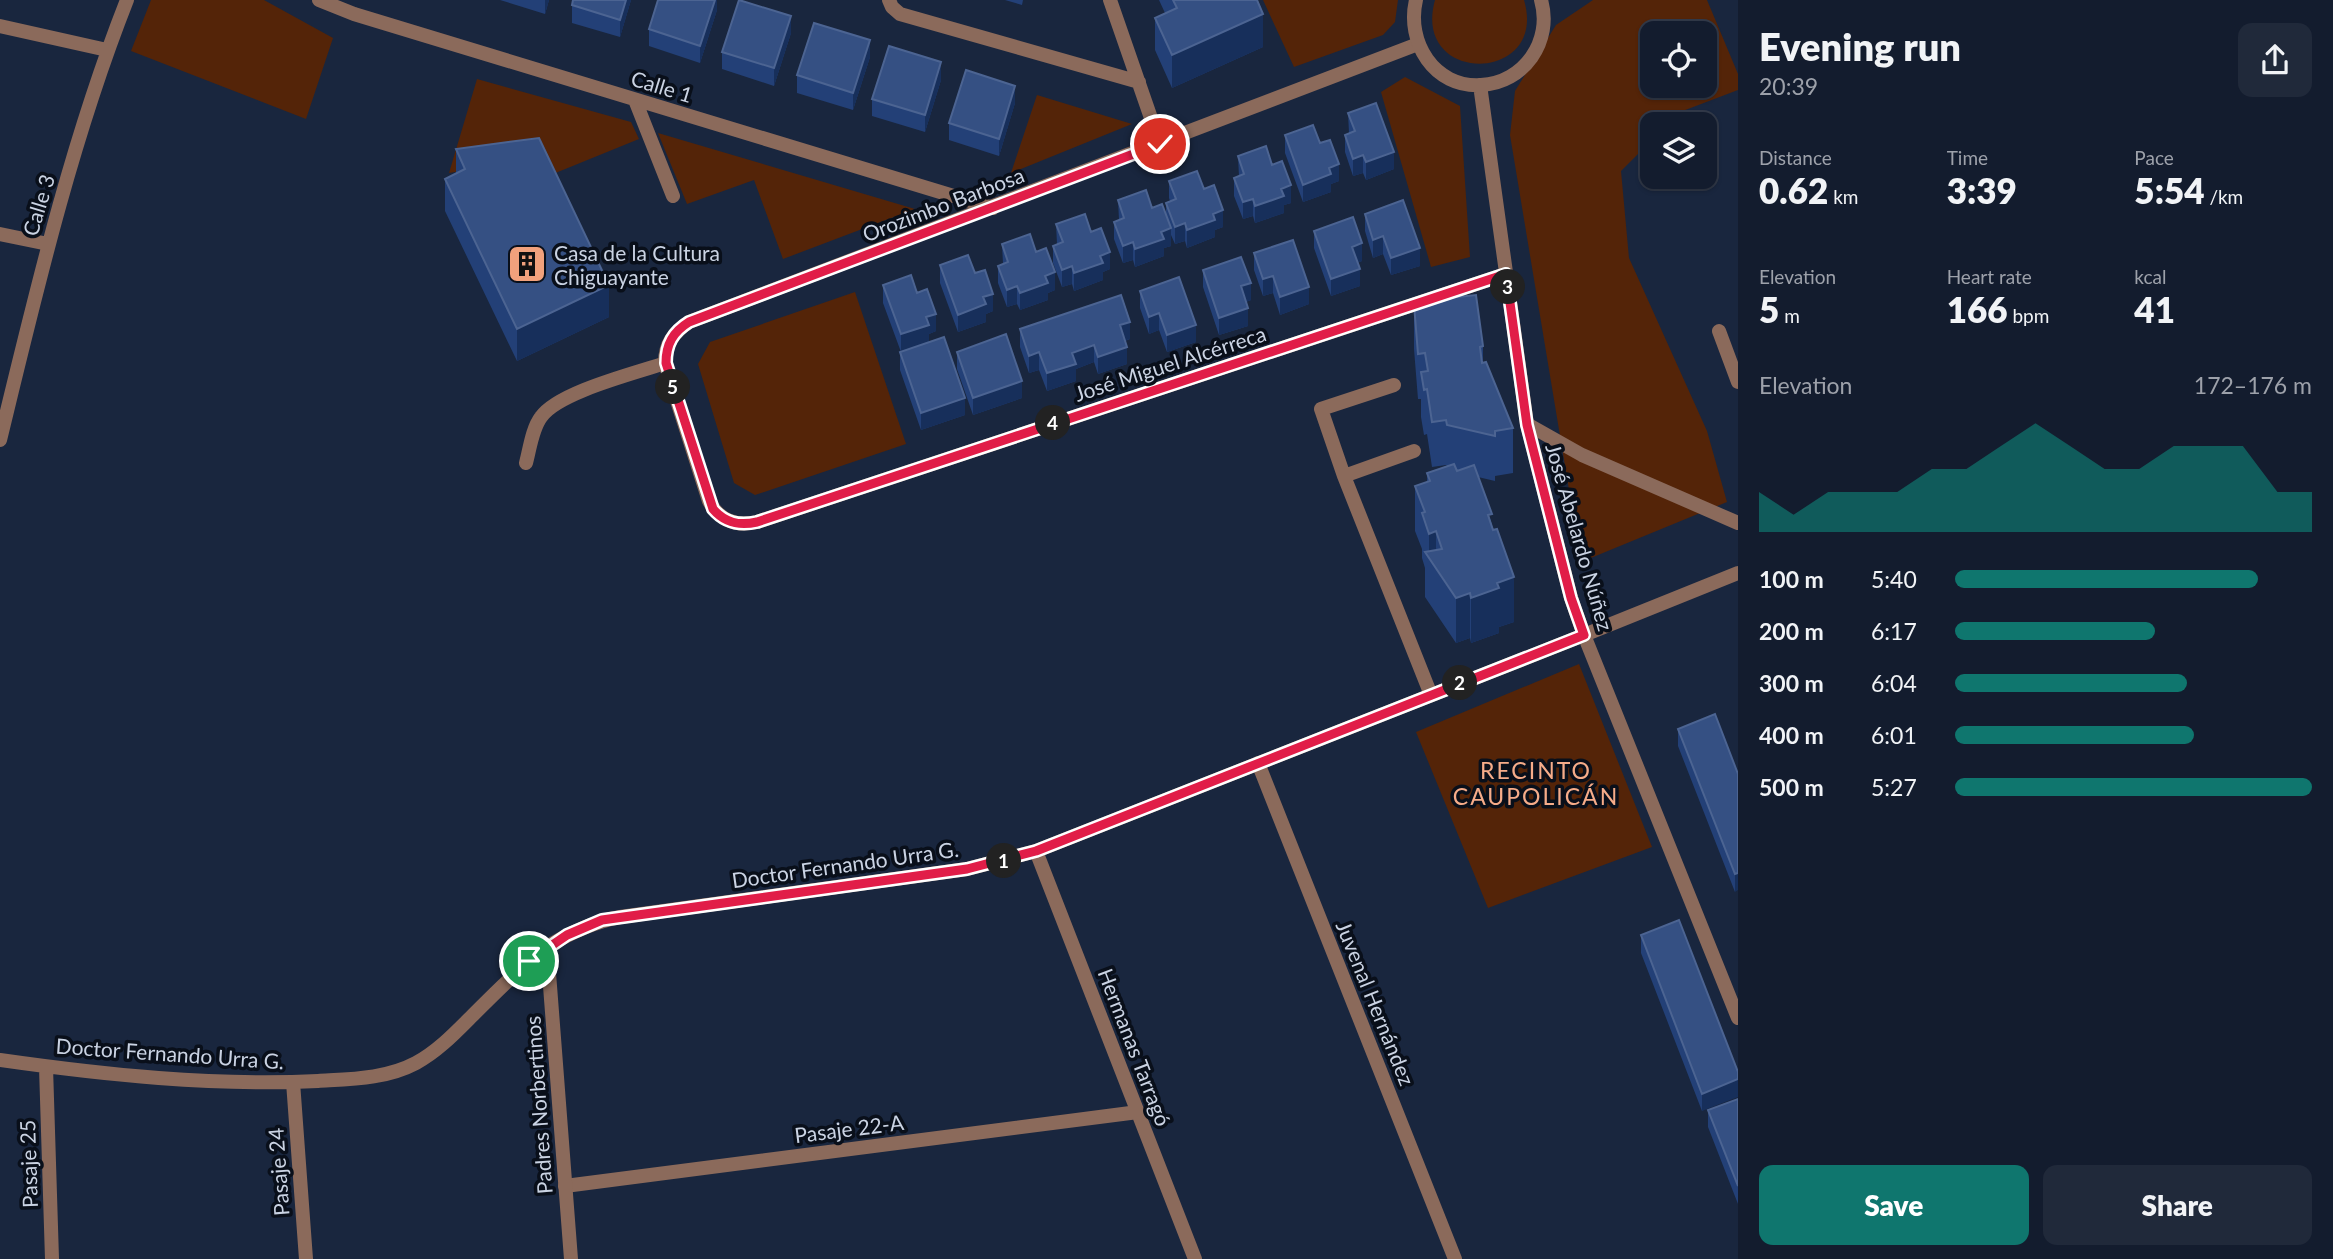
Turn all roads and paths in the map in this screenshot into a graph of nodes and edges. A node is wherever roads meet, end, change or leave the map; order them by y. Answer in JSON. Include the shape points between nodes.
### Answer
{"nodes":[{"id":1,"x":127,"y":0,"type":"edge"},
{"id":2,"x":319,"y":0,"type":"edge"},
{"id":3,"x":889,"y":0,"type":"edge"},
{"id":4,"x":1110,"y":0,"type":"edge"},
{"id":5,"x":1416,"y":0,"type":"edge"},
{"id":6,"x":1541,"y":0,"type":"edge"},
{"id":7,"x":0,"y":26,"type":"edge"},
{"id":8,"x":1418,"y":44,"type":"junction"},
{"id":9,"x":107,"y":50,"type":"junction"},
{"id":10,"x":1139,"y":82,"type":"junction"},
{"id":11,"x":1480,"y":85,"type":"junction"},
{"id":12,"x":635,"y":100,"type":"junction"},
{"id":13,"x":1160,"y":144,"type":"junction"},
{"id":14,"x":673,"y":196,"type":"dead end"},
{"id":15,"x":993,"y":208,"type":"junction"},
{"id":16,"x":0,"y":234,"type":"edge"},
{"id":17,"x":48,"y":244,"type":"junction"},
{"id":18,"x":1506,"y":274,"type":"junction"},
{"id":19,"x":1719,"y":331,"type":"dead end"},
{"id":20,"x":666,"y":363,"type":"junction"},
{"id":21,"x":1738,"y":382,"type":"edge"},
{"id":22,"x":1394,"y":385,"type":"dead end"},
{"id":23,"x":1527,"y":425,"type":"junction"},
{"id":24,"x":1,"y":430,"type":"edge"},
{"id":25,"x":1414,"y":451,"type":"dead end"},
{"id":26,"x":526,"y":463,"type":"dead end"},
{"id":27,"x":1344,"y":476,"type":"junction"},
{"id":28,"x":1738,"y":523,"type":"edge"},
{"id":29,"x":1738,"y":573,"type":"edge"},
{"id":30,"x":1584,"y":635,"type":"junction"},
{"id":31,"x":1431,"y":695,"type":"junction"},
{"id":32,"x":1258,"y":763,"type":"junction"},
{"id":33,"x":1036,"y":851,"type":"junction"},
{"id":34,"x":547,"y":947,"type":"junction"},
{"id":35,"x":1738,"y":1018,"type":"edge"},
{"id":36,"x":0,"y":1060,"type":"edge"},
{"id":37,"x":46,"y":1067,"type":"junction"},
{"id":38,"x":292,"y":1082,"type":"junction"},
{"id":39,"x":1138,"y":1112,"type":"junction"},
{"id":40,"x":565,"y":1186,"type":"junction"},
{"id":41,"x":52,"y":1259,"type":"edge"},
{"id":42,"x":306,"y":1259,"type":"edge"},
{"id":43,"x":571,"y":1259,"type":"edge"},
{"id":44,"x":1195,"y":1259,"type":"edge"},
{"id":45,"x":1455,"y":1259,"type":"edge"}],
"edges":[{"from":1,"to":9,"type":"street","name":"Calle 3"},
{"from":2,"to":12,"type":"street","name":"Calle 1"},
{"from":3,"to":10,"type":"street","via":[[900,14]]},
{"from":4,"to":10,"type":"street"},
{"from":5,"to":8,"type":"street","via":[[1413,22]]},
{"from":6,"to":11,"type":"street","via":[[1545,22],[1530,61],[1508,78]]},
{"from":7,"to":9,"type":"street"},
{"from":8,"to":11,"type":"street","via":[[1443,74]]},
{"from":8,"to":13,"type":"street","name":"Orozimbo Barbosa"},
{"from":9,"to":17,"type":"street","name":"Calle 3"},
{"from":10,"to":13,"type":"street"},
{"from":11,"to":18,"type":"street","name":"José Abelardo Núñez"},
{"from":12,"to":14,"type":"street"},
{"from":12,"to":15,"type":"street","name":"Calle 1"},
{"from":13,"to":15,"type":"street","name":"Orozimbo Barbosa"},
{"from":15,"to":20,"type":"street","name":"Orozimbo Barbosa","via":[[689,322],[673,335]]},
{"from":16,"to":17,"type":"street"},
{"from":17,"to":24,"type":"street","name":"Calle 3"},
{"from":18,"to":20,"type":"street","name":"José Miguel Alcérreca","via":[[746,525],[726,520],[709,501]]},
{"from":18,"to":23,"type":"street","name":"José Abelardo Núñez"},
{"from":19,"to":21,"type":"street"},
{"from":20,"to":26,"type":"street","via":[[557,403],[537,423]]},
{"from":22,"to":27,"type":"street","via":[[1321,409]]},
{"from":23,"to":28,"type":"street","via":[[1582,456]]},
{"from":23,"to":30,"type":"street","name":"José Abelardo Núñez"},
{"from":25,"to":27,"type":"street"},
{"from":27,"to":31,"type":"street"},
{"from":29,"to":30,"type":"street","name":"Doctor Fernando Urra G."},
{"from":30,"to":31,"type":"street","name":"Doctor Fernando Urra G."},
{"from":30,"to":35,"type":"street","name":"José Abelardo Núñez"},
{"from":31,"to":32,"type":"street","name":"Doctor Fernando Urra G."},
{"from":32,"to":33,"type":"street","name":"Doctor Fernando Urra G."},
{"from":32,"to":45,"type":"street","name":"Juvenal Hernández"},
{"from":33,"to":34,"type":"street","name":"Doctor Fernando Urra G.","via":[[967,869],[621,917],[584,926]]},
{"from":33,"to":39,"type":"street","name":"Hermanas Tarragó"},
{"from":34,"to":38,"type":"street","name":"Doctor Fernando Urra G.","via":[[444,1044],[413,1065],[367,1078]]},
{"from":34,"to":40,"type":"street","name":"Padres Norbertinos"},
{"from":36,"to":37,"type":"street","name":"Doctor Fernando Urra G."},
{"from":37,"to":38,"type":"street","name":"Doctor Fernando Urra G.","via":[[194,1080]]},
{"from":37,"to":41,"type":"street","name":"Pasaje 25"},
{"from":38,"to":42,"type":"street","name":"Pasaje 24"},
{"from":39,"to":40,"type":"street","name":"Pasaje 22-A"},
{"from":39,"to":44,"type":"street","name":"Hermanas Tarragó"},
{"from":40,"to":43,"type":"street","name":"Padres Norbertinos"}]}
